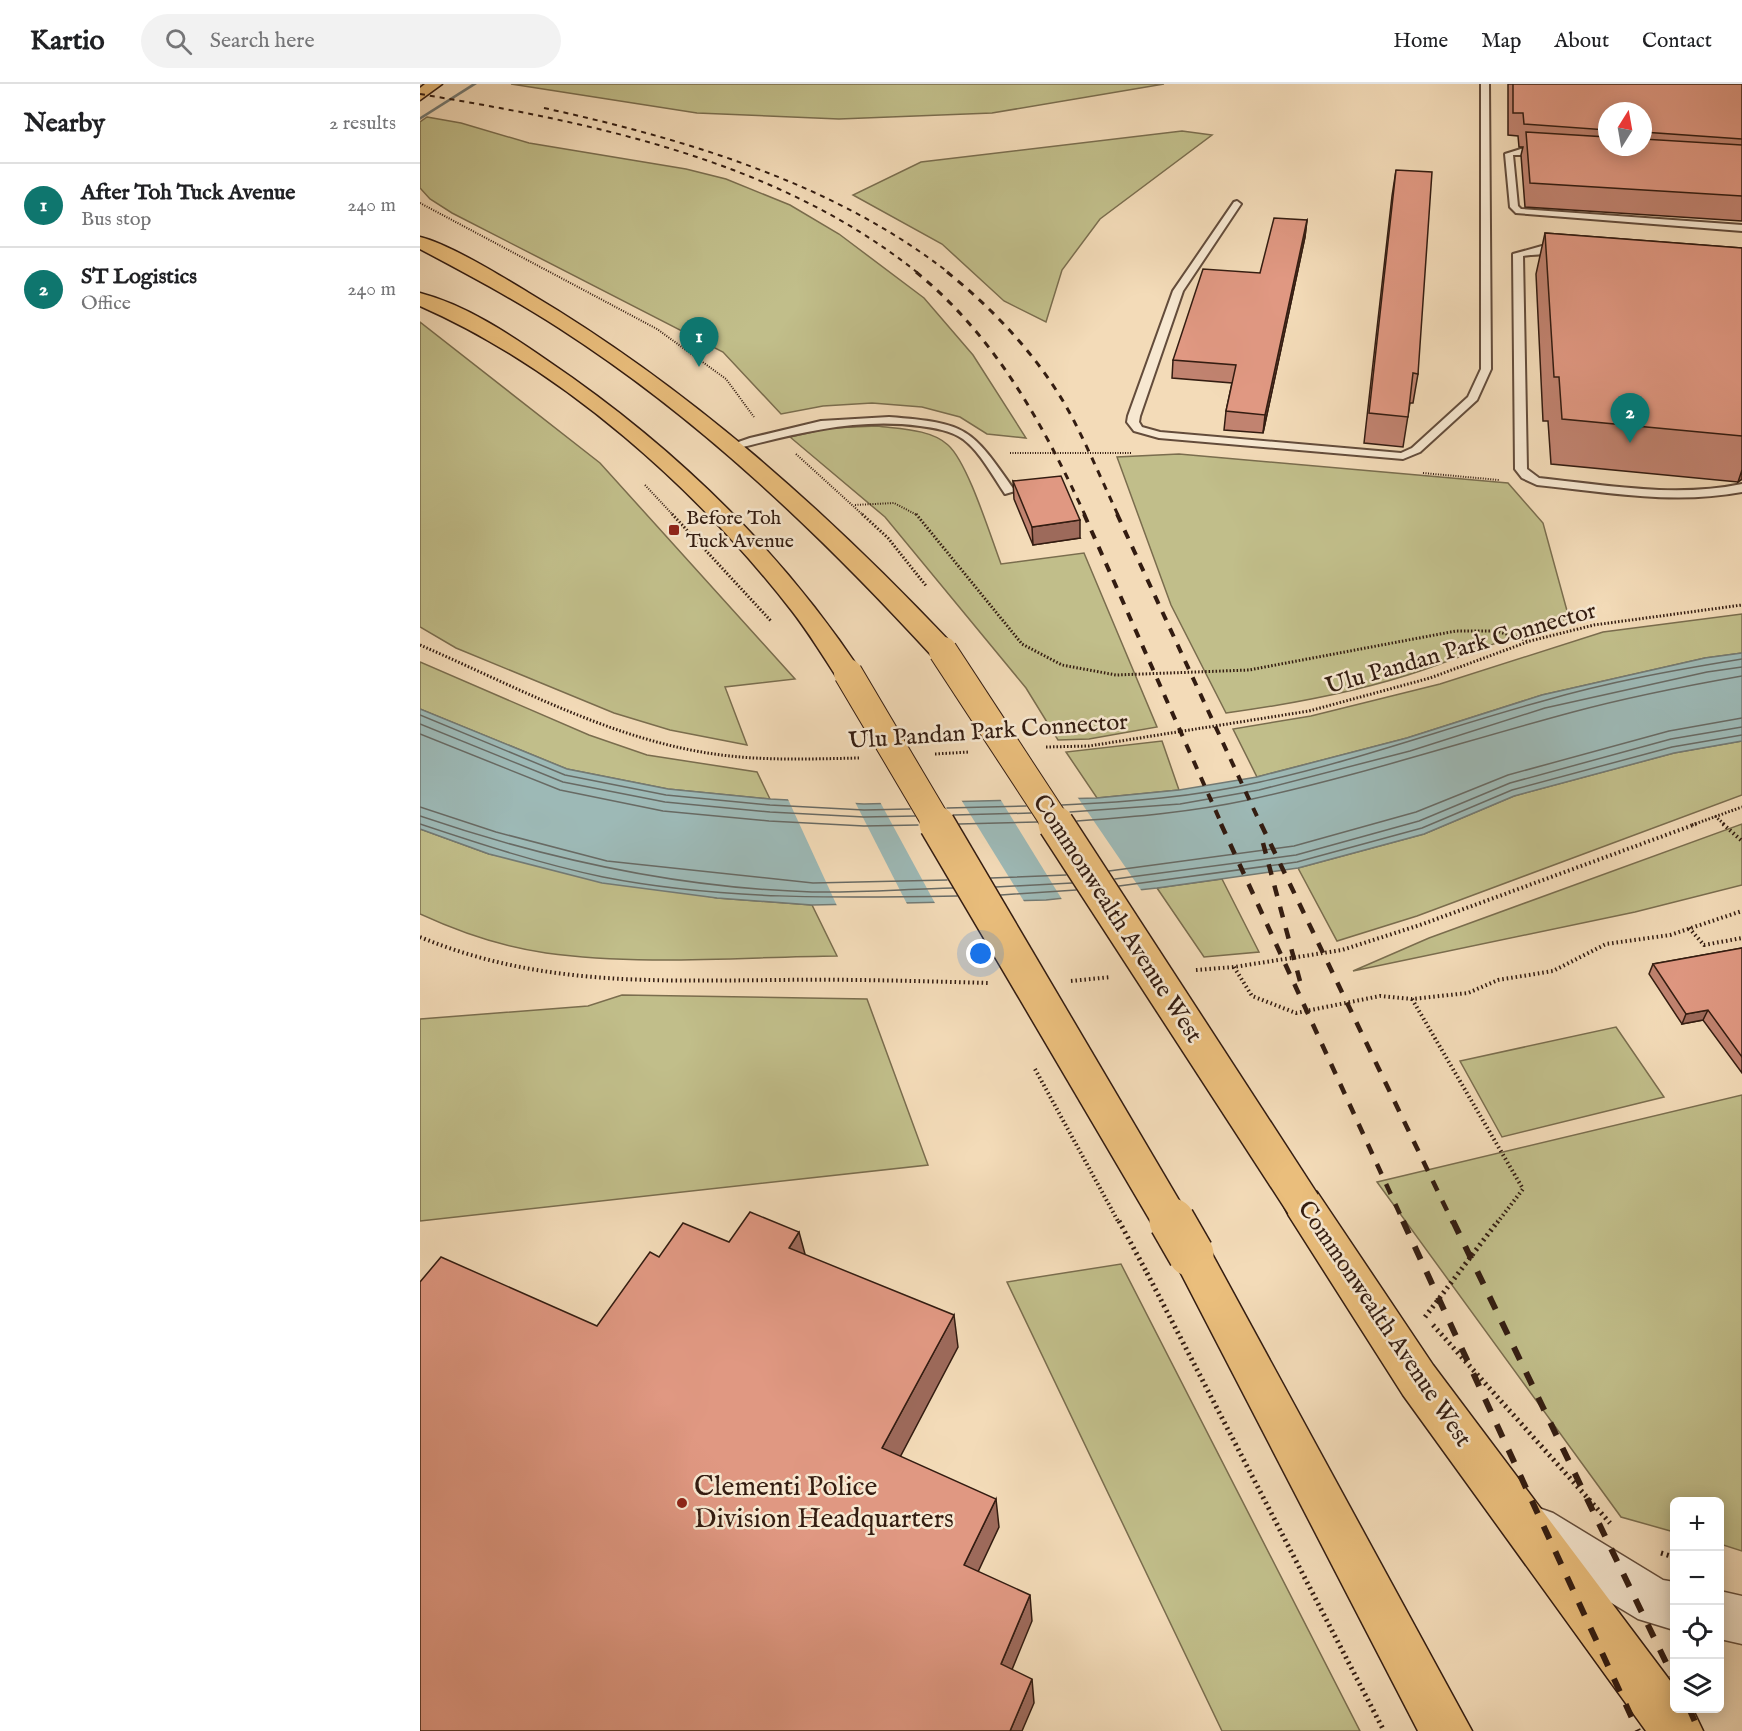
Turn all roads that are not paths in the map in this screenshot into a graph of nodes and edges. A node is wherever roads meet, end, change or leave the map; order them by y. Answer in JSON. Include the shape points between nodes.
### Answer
{"nodes":[{"id":1,"x":428,"y":84,"type":"edge"},
{"id":2,"x":435,"y":84,"type":"edge"},
{"id":3,"x":1485,"y":84,"type":"edge"},
{"id":4,"x":420,"y":88,"type":"edge"},
{"id":5,"x":420,"y":95,"type":"edge"},
{"id":6,"x":1556,"y":153,"type":"edge"},
{"id":7,"x":1237,"y":204,"type":"dead end"},
{"id":8,"x":1742,"y":228,"type":"edge"},
{"id":9,"x":420,"y":242,"type":"edge"},
{"id":10,"x":1578,"y":252,"type":"edge"},
{"id":11,"x":420,"y":282,"type":"edge"},
{"id":12,"x":420,"y":299,"type":"edge"},
{"id":13,"x":477,"y":324,"type":"junction"},
{"id":14,"x":730,"y":447,"type":"junction"},
{"id":15,"x":1742,"y":488,"type":"edge"},
{"id":16,"x":1009,"y":491,"type":"dead end"},
{"id":17,"x":1522,"y":1522,"type":"junction"},
{"id":18,"x":1670,"y":1605,"type":"edge"},
{"id":19,"x":1724,"y":1616,"type":"edge"},
{"id":20,"x":1742,"y":1620,"type":"edge"},
{"id":21,"x":1446,"y":1731,"type":"edge"},
{"id":22,"x":1677,"y":1731,"type":"edge"}],
"edges":[{"from":1,"to":4,"type":"main road"},
{"from":2,"to":5,"type":"main road"},
{"from":3,"to":7,"type":"lane","via":[[1486,369],[1473,398],[1410,454],[1390,456],[1171,436],[1138,429],[1133,422],[1178,291]]},
{"from":6,"to":8,"type":"lane","via":[[1509,154],[1514,207],[1519,211]]},
{"from":9,"to":14,"type":"main road","name":"Commonwealth Avenue West","via":[[538,307],[614,355]]},
{"from":10,"to":15,"type":"lane","via":[[1542,249],[1518,254],[1521,469],[1537,481],[1675,495],[1721,494]]},
{"from":11,"to":13,"type":"main road"},
{"from":12,"to":13,"type":"main road"},
{"from":13,"to":21,"type":"main road","bridge":true,"via":[[596,404],[670,468],[750,545],[803,607],[848,673],[1191,1254]]},
{"from":14,"to":16,"type":"lane","via":[[828,422],[879,418],[928,424],[960,432],[976,445]]},
{"from":14,"to":17,"type":"main road","name":"Commonwealth Avenue West","bridge":true,"via":[[825,528],[943,651],[1418,1380]]},
{"from":17,"to":18,"type":"street","via":[[1655,1602]]},
{"from":17,"to":22,"type":"main road","name":"Commonwealth Avenue West"},
{"from":19,"to":20,"type":"street"}]}
